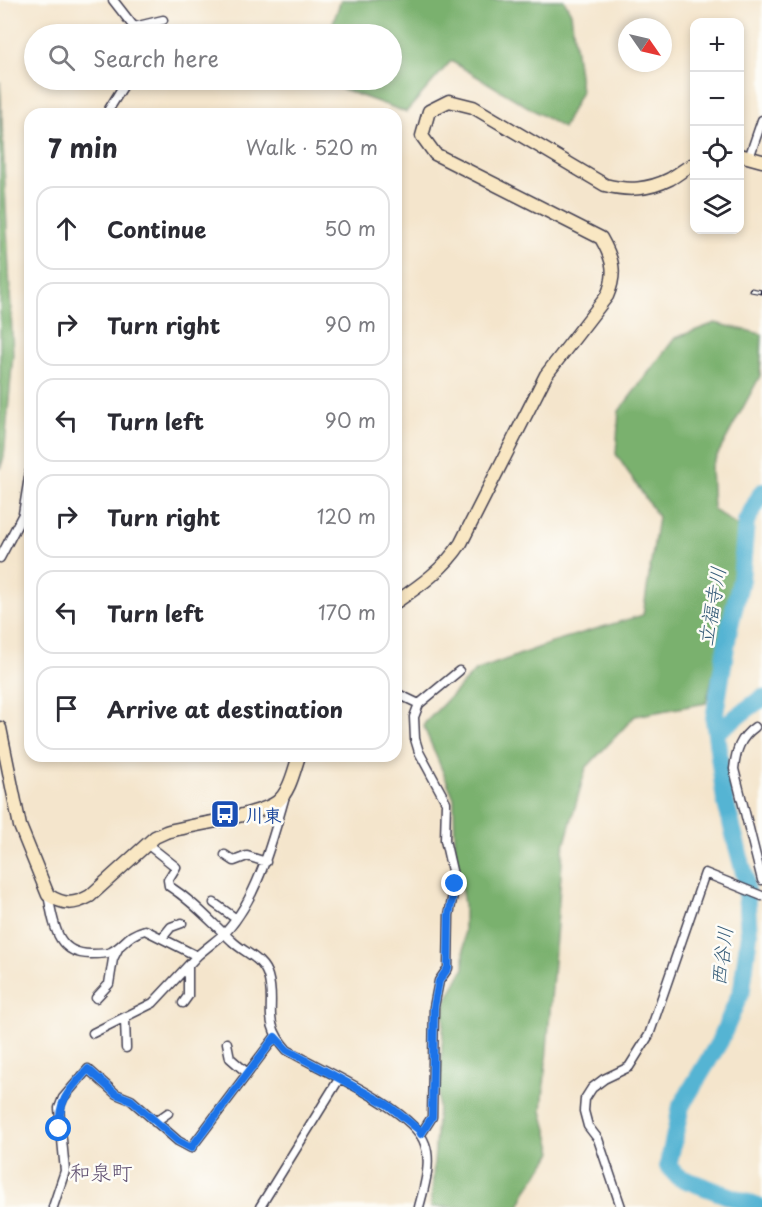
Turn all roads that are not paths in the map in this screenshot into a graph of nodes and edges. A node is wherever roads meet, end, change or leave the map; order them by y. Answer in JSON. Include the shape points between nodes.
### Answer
{"nodes":[{"id":1,"x":113,"y":0,"type":"edge"},
{"id":2,"x":163,"y":20,"type":"dead end"},
{"id":3,"x":130,"y":24,"type":"edge"},
{"id":4,"x":153,"y":24,"type":"edge"},
{"id":5,"x":121,"y":90,"type":"edge"},
{"id":6,"x":110,"y":108,"type":"edge"},
{"id":7,"x":762,"y":120,"type":"edge"},
{"id":8,"x":744,"y":157,"type":"edge"},
{"id":9,"x":762,"y":161,"type":"edge"},
{"id":10,"x":690,"y":166,"type":"edge"},
{"id":11,"x":24,"y":508,"type":"edge"},
{"id":12,"x":0,"y":558,"type":"edge"},
{"id":13,"x":402,"y":598,"type":"edge"},
{"id":14,"x":459,"y":671,"type":"dead end"},
{"id":15,"x":402,"y":696,"type":"edge"},
{"id":16,"x":419,"y":704,"type":"junction"},
{"id":17,"x":755,"y":727,"type":"dead end"},
{"id":18,"x":0,"y":728,"type":"edge"},
{"id":19,"x":297,"y":762,"type":"edge"},
{"id":20,"x":287,"y":788,"type":"junction"},
{"id":21,"x":147,"y":844,"type":"junction"},
{"id":22,"x":225,"y":855,"type":"dead end"},
{"id":23,"x":266,"y":862,"type":"junction"},
{"id":24,"x":762,"y":880,"type":"edge"},
{"id":25,"x":48,"y":895,"type":"junction"},
{"id":26,"x":762,"y":896,"type":"edge"},
{"id":27,"x":214,"y":903,"type":"dead end"},
{"id":28,"x":235,"y":918,"type":"junction"},
{"id":29,"x":182,"y":923,"type":"dead end"},
{"id":30,"x":225,"y":932,"type":"junction"},
{"id":31,"x":162,"y":938,"type":"junction"},
{"id":32,"x":121,"y":943,"type":"junction"},
{"id":33,"x":196,"y":956,"type":"junction"},
{"id":34,"x":192,"y":968,"type":"junction"},
{"id":35,"x":96,"y":998,"type":"dead end"},
{"id":36,"x":183,"y":1003,"type":"dead end"},
{"id":37,"x":125,"y":1019,"type":"junction"},
{"id":38,"x":93,"y":1033,"type":"dead end"},
{"id":39,"x":275,"y":1037,"type":"junction"},
{"id":40,"x":227,"y":1043,"type":"dead end"},
{"id":41,"x":126,"y":1048,"type":"dead end"},
{"id":42,"x":246,"y":1072,"type":"junction"},
{"id":43,"x":339,"y":1079,"type":"junction"},
{"id":44,"x":168,"y":1113,"type":"dead end"},
{"id":45,"x":155,"y":1122,"type":"junction"},
{"id":46,"x":421,"y":1134,"type":"junction"},
{"id":47,"x":53,"y":1207,"type":"edge"},
{"id":48,"x":260,"y":1207,"type":"edge"},
{"id":49,"x":420,"y":1207,"type":"edge"},
{"id":50,"x":621,"y":1207,"type":"edge"}],
"edges":[{"from":1,"to":3,"type":"street"},
{"from":2,"to":4,"type":"street"},
{"from":5,"to":6,"type":"street"},
{"from":7,"to":8,"type":"street"},
{"from":8,"to":9,"type":"street"},
{"from":10,"to":13,"type":"street","via":[[648,188],[624,190],[605,185],[473,107],[449,101],[429,111],[422,136],[435,154],[601,238],[614,264],[613,283],[546,375],[461,543],[432,576]]},
{"from":11,"to":12,"type":"street"},
{"from":14,"to":16,"type":"street"},
{"from":15,"to":16,"type":"street"},
{"from":16,"to":46,"type":"street","via":[[414,717],[416,739],[446,802],[445,840],[455,884],[449,915],[448,968],[439,981],[434,1007],[432,1117]]},
{"from":17,"to":24,"type":"street","via":[[743,736],[734,769]]},
{"from":18,"to":25,"type":"street","via":[[20,826]]},
{"from":19,"to":20,"type":"street"},
{"from":20,"to":21,"type":"street","via":[[279,801],[264,809],[166,832]]},
{"from":20,"to":23,"type":"street"},
{"from":21,"to":25,"type":"street","via":[[90,896],[77,903],[66,904]]},
{"from":21,"to":30,"type":"street","via":[[176,867],[168,880],[169,886]]},
{"from":22,"to":23,"type":"street","via":[[234,861],[247,856]]},
{"from":23,"to":28,"type":"street"},
{"from":25,"to":32,"type":"street","via":[[56,934],[64,946],[80,954],[96,954],[111,952]]},
{"from":26,"to":50,"type":"street","via":[[705,873],[649,1035],[629,1067],[604,1079],[585,1100],[588,1126],[598,1139]]},
{"from":27,"to":28,"type":"street"},
{"from":28,"to":30,"type":"street"},
{"from":29,"to":31,"type":"street","via":[[171,927]]},
{"from":30,"to":33,"type":"street"},
{"from":30,"to":39,"type":"street","via":[[230,940],[261,961],[268,976],[269,1013]]},
{"from":31,"to":32,"type":"street","via":[[145,930],[131,934]]},
{"from":31,"to":33,"type":"street"},
{"from":32,"to":35,"type":"street","via":[[112,959],[109,984]]},
{"from":33,"to":34,"type":"street"},
{"from":34,"to":36,"type":"street","via":[[188,996]]},
{"from":34,"to":37,"type":"street","via":[[153,1003]]},
{"from":37,"to":38,"type":"street"},
{"from":37,"to":41,"type":"street"},
{"from":39,"to":42,"type":"street"},
{"from":39,"to":43,"type":"street","via":[[287,1050]]},
{"from":40,"to":42,"type":"street","via":[[230,1058]]},
{"from":42,"to":45,"type":"street","via":[[191,1148]]},
{"from":43,"to":46,"type":"street","via":[[388,1105]]},
{"from":43,"to":48,"type":"street"},
{"from":44,"to":45,"type":"street"},
{"from":45,"to":47,"type":"street","via":[[88,1069],[59,1108],[65,1171]]},
{"from":46,"to":49,"type":"street","via":[[428,1160]]}]}
